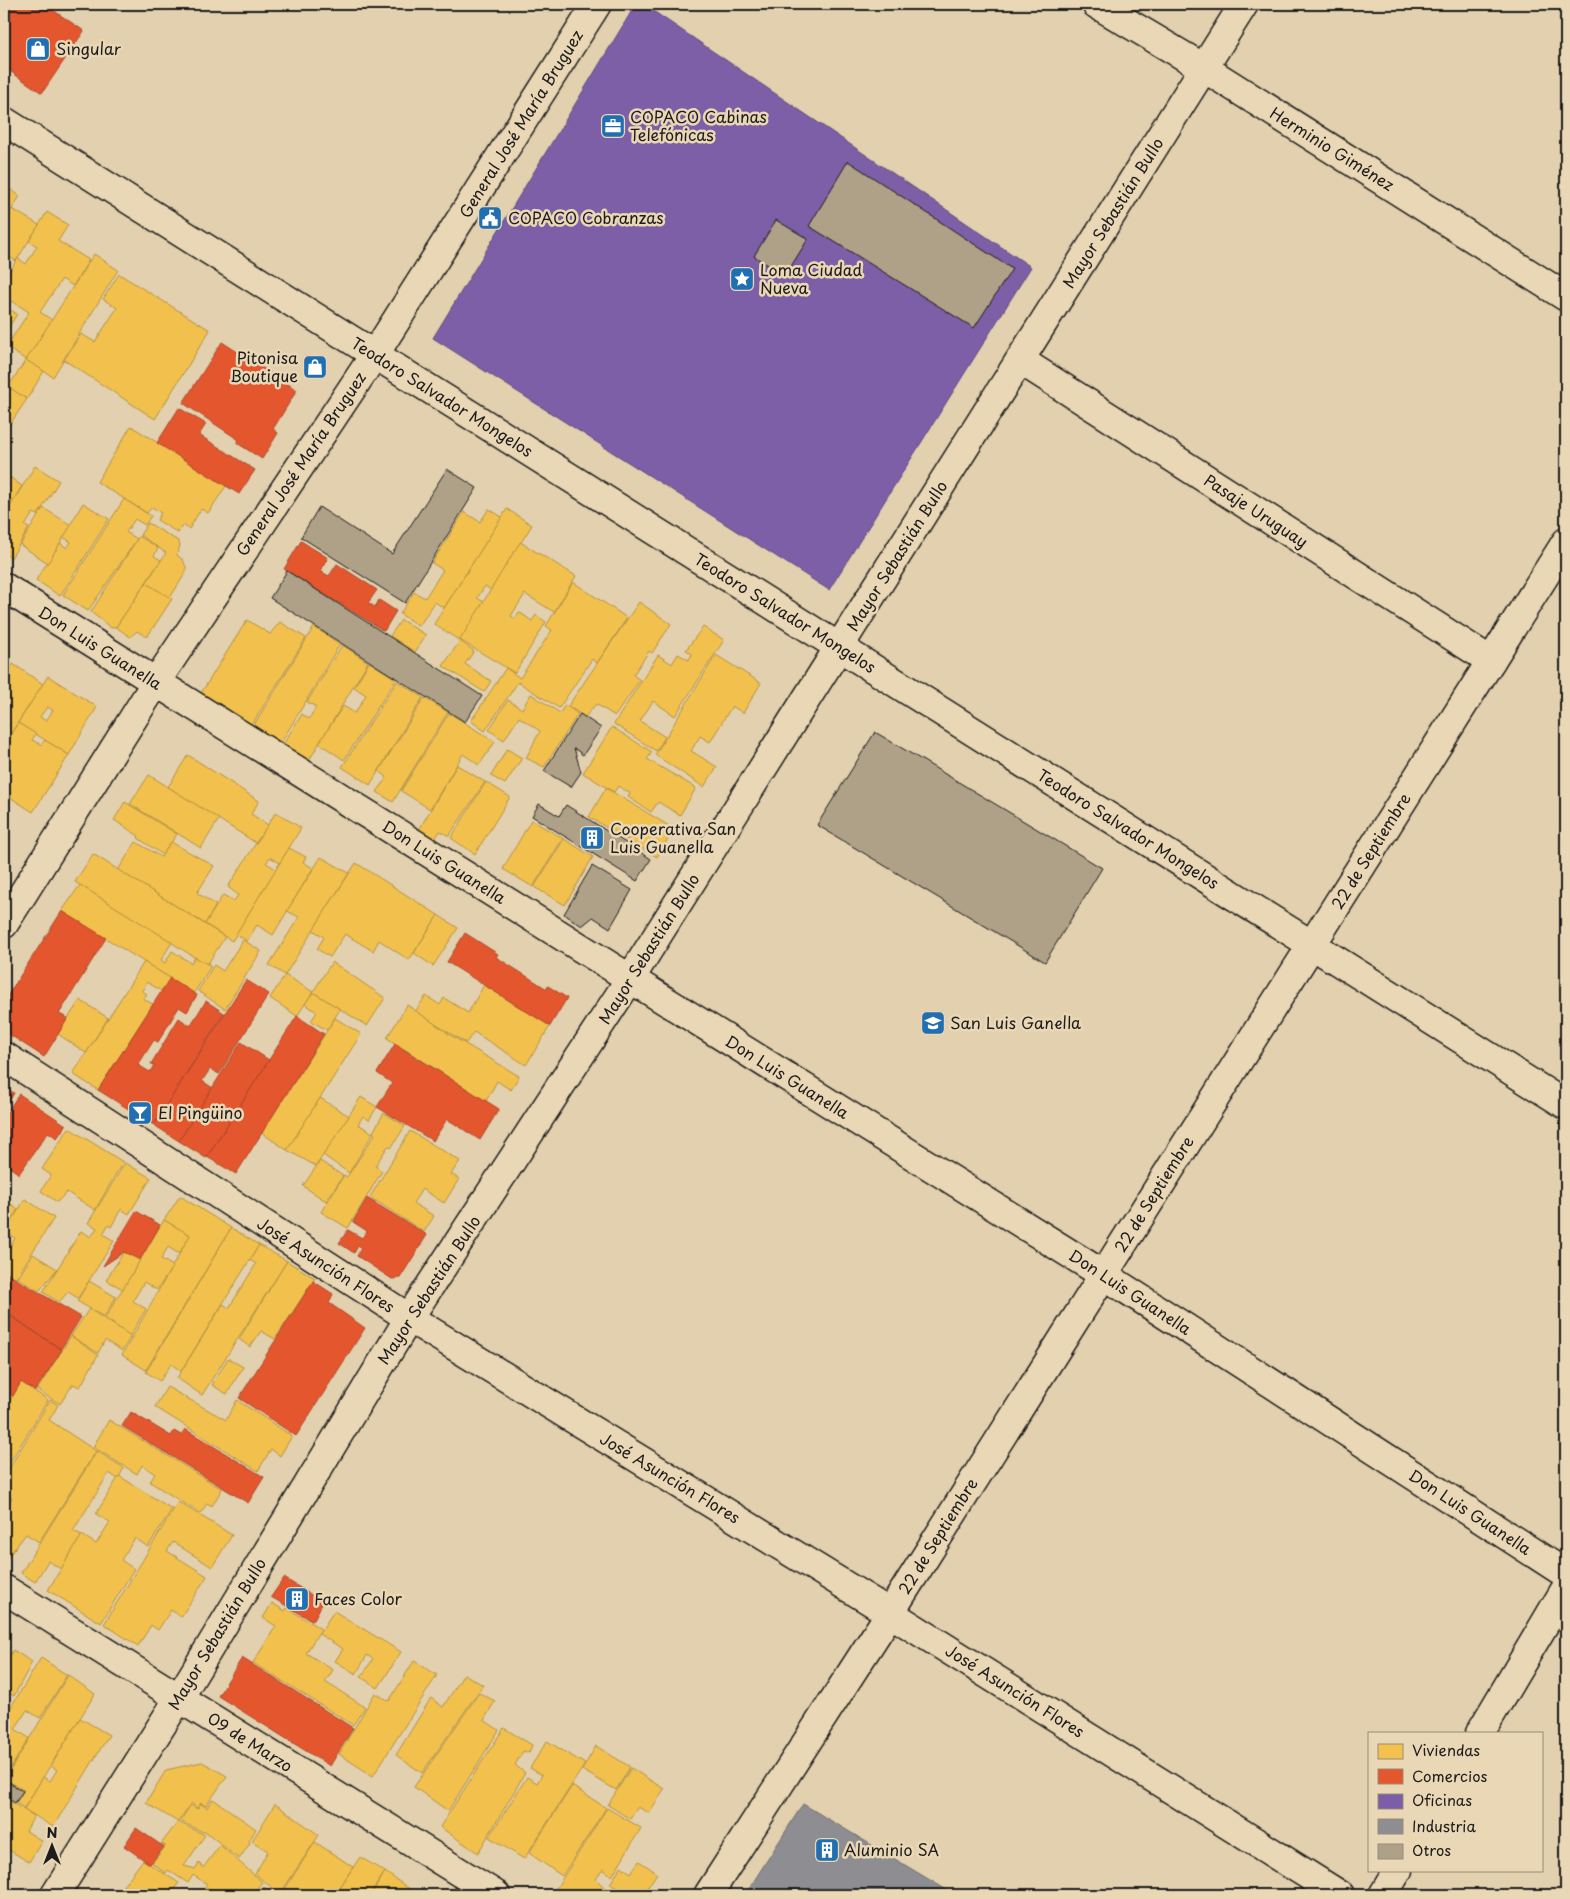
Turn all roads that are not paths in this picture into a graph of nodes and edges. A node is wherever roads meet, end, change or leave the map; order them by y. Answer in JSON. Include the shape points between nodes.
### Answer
{"nodes":[{"id":1,"x":597,"y":4,"type":"edge"},
{"id":2,"x":1096,"y":4,"type":"edge"},
{"id":3,"x":1244,"y":4,"type":"edge"},
{"id":4,"x":1204,"y":68,"type":"junction"},
{"id":5,"x":4,"y":121,"type":"edge"},
{"id":6,"x":1566,"y":297,"type":"edge"},
{"id":7,"x":375,"y":354,"type":"junction"},
{"id":8,"x":1020,"y":360,"type":"junction"},
{"id":9,"x":1566,"y":542,"type":"edge"},
{"id":10,"x":4,"y":587,"type":"edge"},
{"id":11,"x":840,"y":647,"type":"junction"},
{"id":12,"x":1491,"y":661,"type":"junction"},
{"id":13,"x":156,"y":682,"type":"junction"},
{"id":14,"x":4,"y":924,"type":"edge"},
{"id":15,"x":1312,"y":944,"type":"junction"},
{"id":16,"x":630,"y":979,"type":"junction"},
{"id":17,"x":4,"y":1056,"type":"edge"},
{"id":18,"x":1566,"y":1105,"type":"edge"},
{"id":19,"x":1104,"y":1275,"type":"junction"},
{"id":20,"x":409,"y":1318,"type":"junction"},
{"id":21,"x":1566,"y":1574,"type":"edge"},
{"id":22,"x":1566,"y":1588,"type":"edge"},
{"id":23,"x":4,"y":1589,"type":"edge"},
{"id":24,"x":890,"y":1612,"type":"junction"},
{"id":25,"x":179,"y":1698,"type":"junction"},
{"id":26,"x":1481,"y":1732,"type":"edge"},
{"id":27,"x":1397,"y":1872,"type":"edge"},
{"id":28,"x":54,"y":1895,"type":"edge"},
{"id":29,"x":496,"y":1895,"type":"edge"},
{"id":30,"x":708,"y":1895,"type":"edge"},
{"id":31,"x":1340,"y":1895,"type":"edge"},
{"id":32,"x":1383,"y":1895,"type":"edge"}],
"edges":[{"from":1,"to":7,"type":"street","name":"General José María Bruguez"},
{"from":2,"to":4,"type":"street","name":"Herminio Giménez"},
{"from":3,"to":4,"type":"street","name":"Mayor Sebastián Bullo"},
{"from":4,"to":6,"type":"street","name":"Herminio Giménez"},
{"from":4,"to":8,"type":"street","name":"Mayor Sebastián Bullo"},
{"from":5,"to":7,"type":"street","name":"Teodoro Salvador Mongelos"},
{"from":7,"to":11,"type":"street","name":"Teodoro Salvador Mongelos"},
{"from":7,"to":13,"type":"street","name":"General José María Bruguez"},
{"from":8,"to":11,"type":"street","name":"Mayor Sebastián Bullo"},
{"from":8,"to":12,"type":"street","name":"Pasaje Uruguay"},
{"from":9,"to":12,"type":"street","name":"22 de Septiembre"},
{"from":10,"to":13,"type":"street","name":"Don Luis Guanella"},
{"from":11,"to":15,"type":"street","name":"Teodoro Salvador Mongelos"},
{"from":11,"to":16,"type":"street","name":"Mayor Sebastián Bullo"},
{"from":12,"to":15,"type":"street","name":"22 de Septiembre"},
{"from":13,"to":14,"type":"street","name":"General José María Bruguez"},
{"from":13,"to":16,"type":"street","name":"Don Luis Guanella"},
{"from":15,"to":18,"type":"street","name":"Teodoro Salvador Mongelos"},
{"from":15,"to":19,"type":"street","name":"22 de Septiembre"},
{"from":16,"to":19,"type":"street","name":"Don Luis Guanella"},
{"from":16,"to":20,"type":"street","name":"Mayor Sebastián Bullo"},
{"from":17,"to":20,"type":"street","name":"José Asunción Flores"},
{"from":19,"to":21,"type":"street","name":"Don Luis Guanella"},
{"from":19,"to":24,"type":"street","name":"22 de Septiembre"},
{"from":20,"to":24,"type":"street","name":"José Asunción Flores"},
{"from":20,"to":25,"type":"street","name":"Mayor Sebastián Bullo"},
{"from":22,"to":26,"type":"street"},
{"from":23,"to":25,"type":"street","name":"09 de Marzo"},
{"from":24,"to":30,"type":"street","name":"22 de Septiembre"},
{"from":24,"to":31,"type":"street","name":"José Asunción Flores"},
{"from":25,"to":28,"type":"street","name":"Mayor Sebastián Bullo"},
{"from":25,"to":29,"type":"street","name":"09 de Marzo"},
{"from":27,"to":32,"type":"street"}]}
